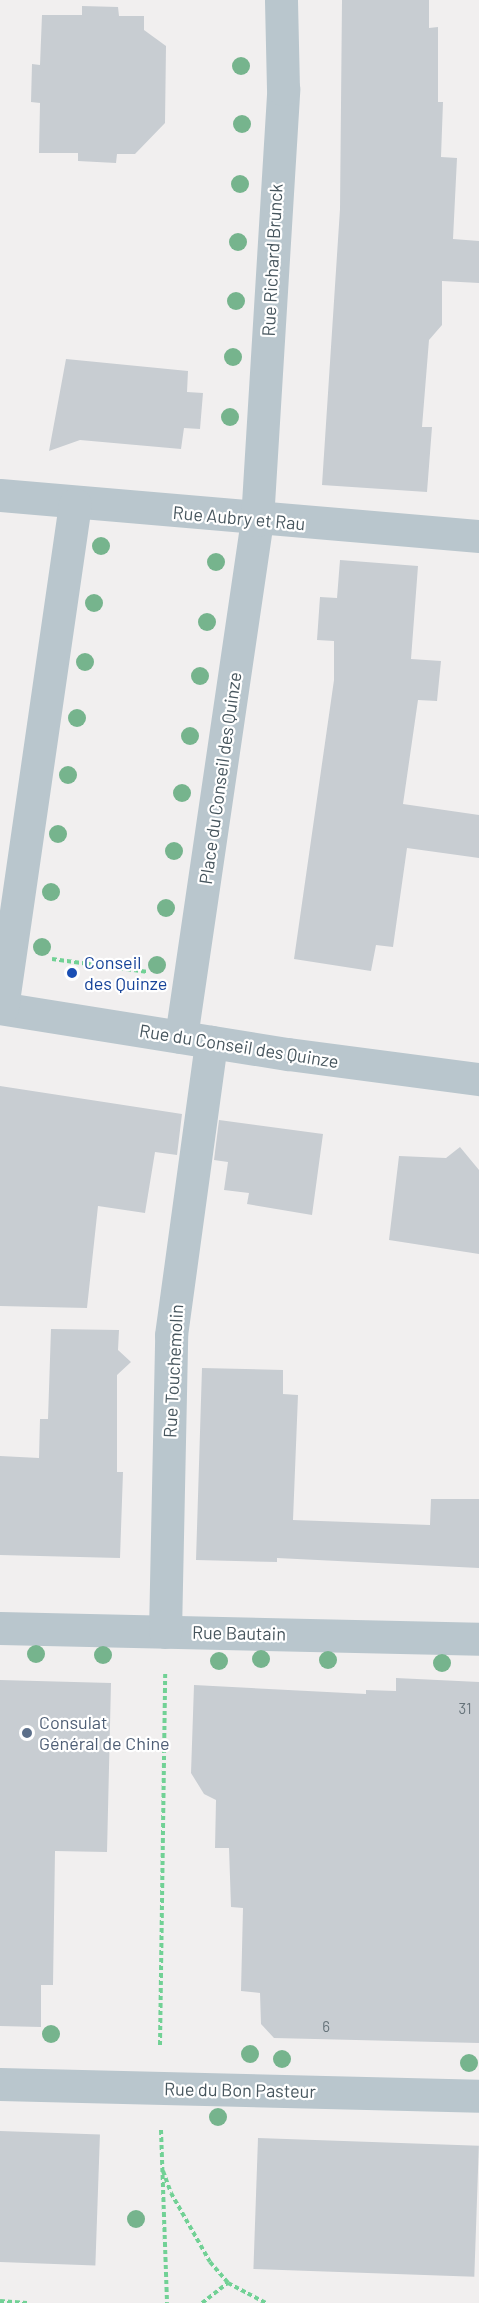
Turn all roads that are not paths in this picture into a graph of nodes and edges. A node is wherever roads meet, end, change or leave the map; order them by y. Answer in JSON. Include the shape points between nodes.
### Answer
{"nodes":[{"id":1,"x":281,"y":0,"type":"edge"},
{"id":2,"x":0,"y":495,"type":"edge"},
{"id":3,"x":75,"y":504,"type":"junction"},
{"id":4,"x":257,"y":520,"type":"junction"},
{"id":5,"x":479,"y":536,"type":"edge"},
{"id":6,"x":1,"y":1008,"type":"edge"},
{"id":7,"x":196,"y":1039,"type":"junction"},
{"id":8,"x":479,"y":1079,"type":"edge"},
{"id":9,"x":0,"y":1628,"type":"edge"},
{"id":10,"x":165,"y":1632,"type":"junction"},
{"id":11,"x":479,"y":1639,"type":"edge"},
{"id":12,"x":0,"y":2084,"type":"edge"},
{"id":13,"x":479,"y":2096,"type":"edge"}],
"edges":[{"from":1,"to":4,"type":"street","name":"Rue Richard Brunck","via":[[283,89]]},
{"from":2,"to":3,"type":"street","name":"Rue Aubry et Rau"},
{"from":3,"to":4,"type":"street","name":"Rue Aubry et Rau"},
{"from":3,"to":6,"type":"street"},
{"from":4,"to":5,"type":"street","name":"Rue Aubry et Rau"},
{"from":4,"to":7,"type":"street","name":"Place du Conseil des Quinze"},
{"from":6,"to":7,"type":"street","name":"Rue du Conseil des Quinze"},
{"from":7,"to":8,"type":"street","name":"Rue du Conseil des Quinze"},
{"from":7,"to":10,"type":"street","name":"Rue Touchemolin","via":[[171,1335]]},
{"from":9,"to":10,"type":"street","name":"Rue Bautain"},
{"from":10,"to":11,"type":"street","name":"Rue Bautain"},
{"from":12,"to":13,"type":"street","name":"Rue du Bon Pasteur"}]}
